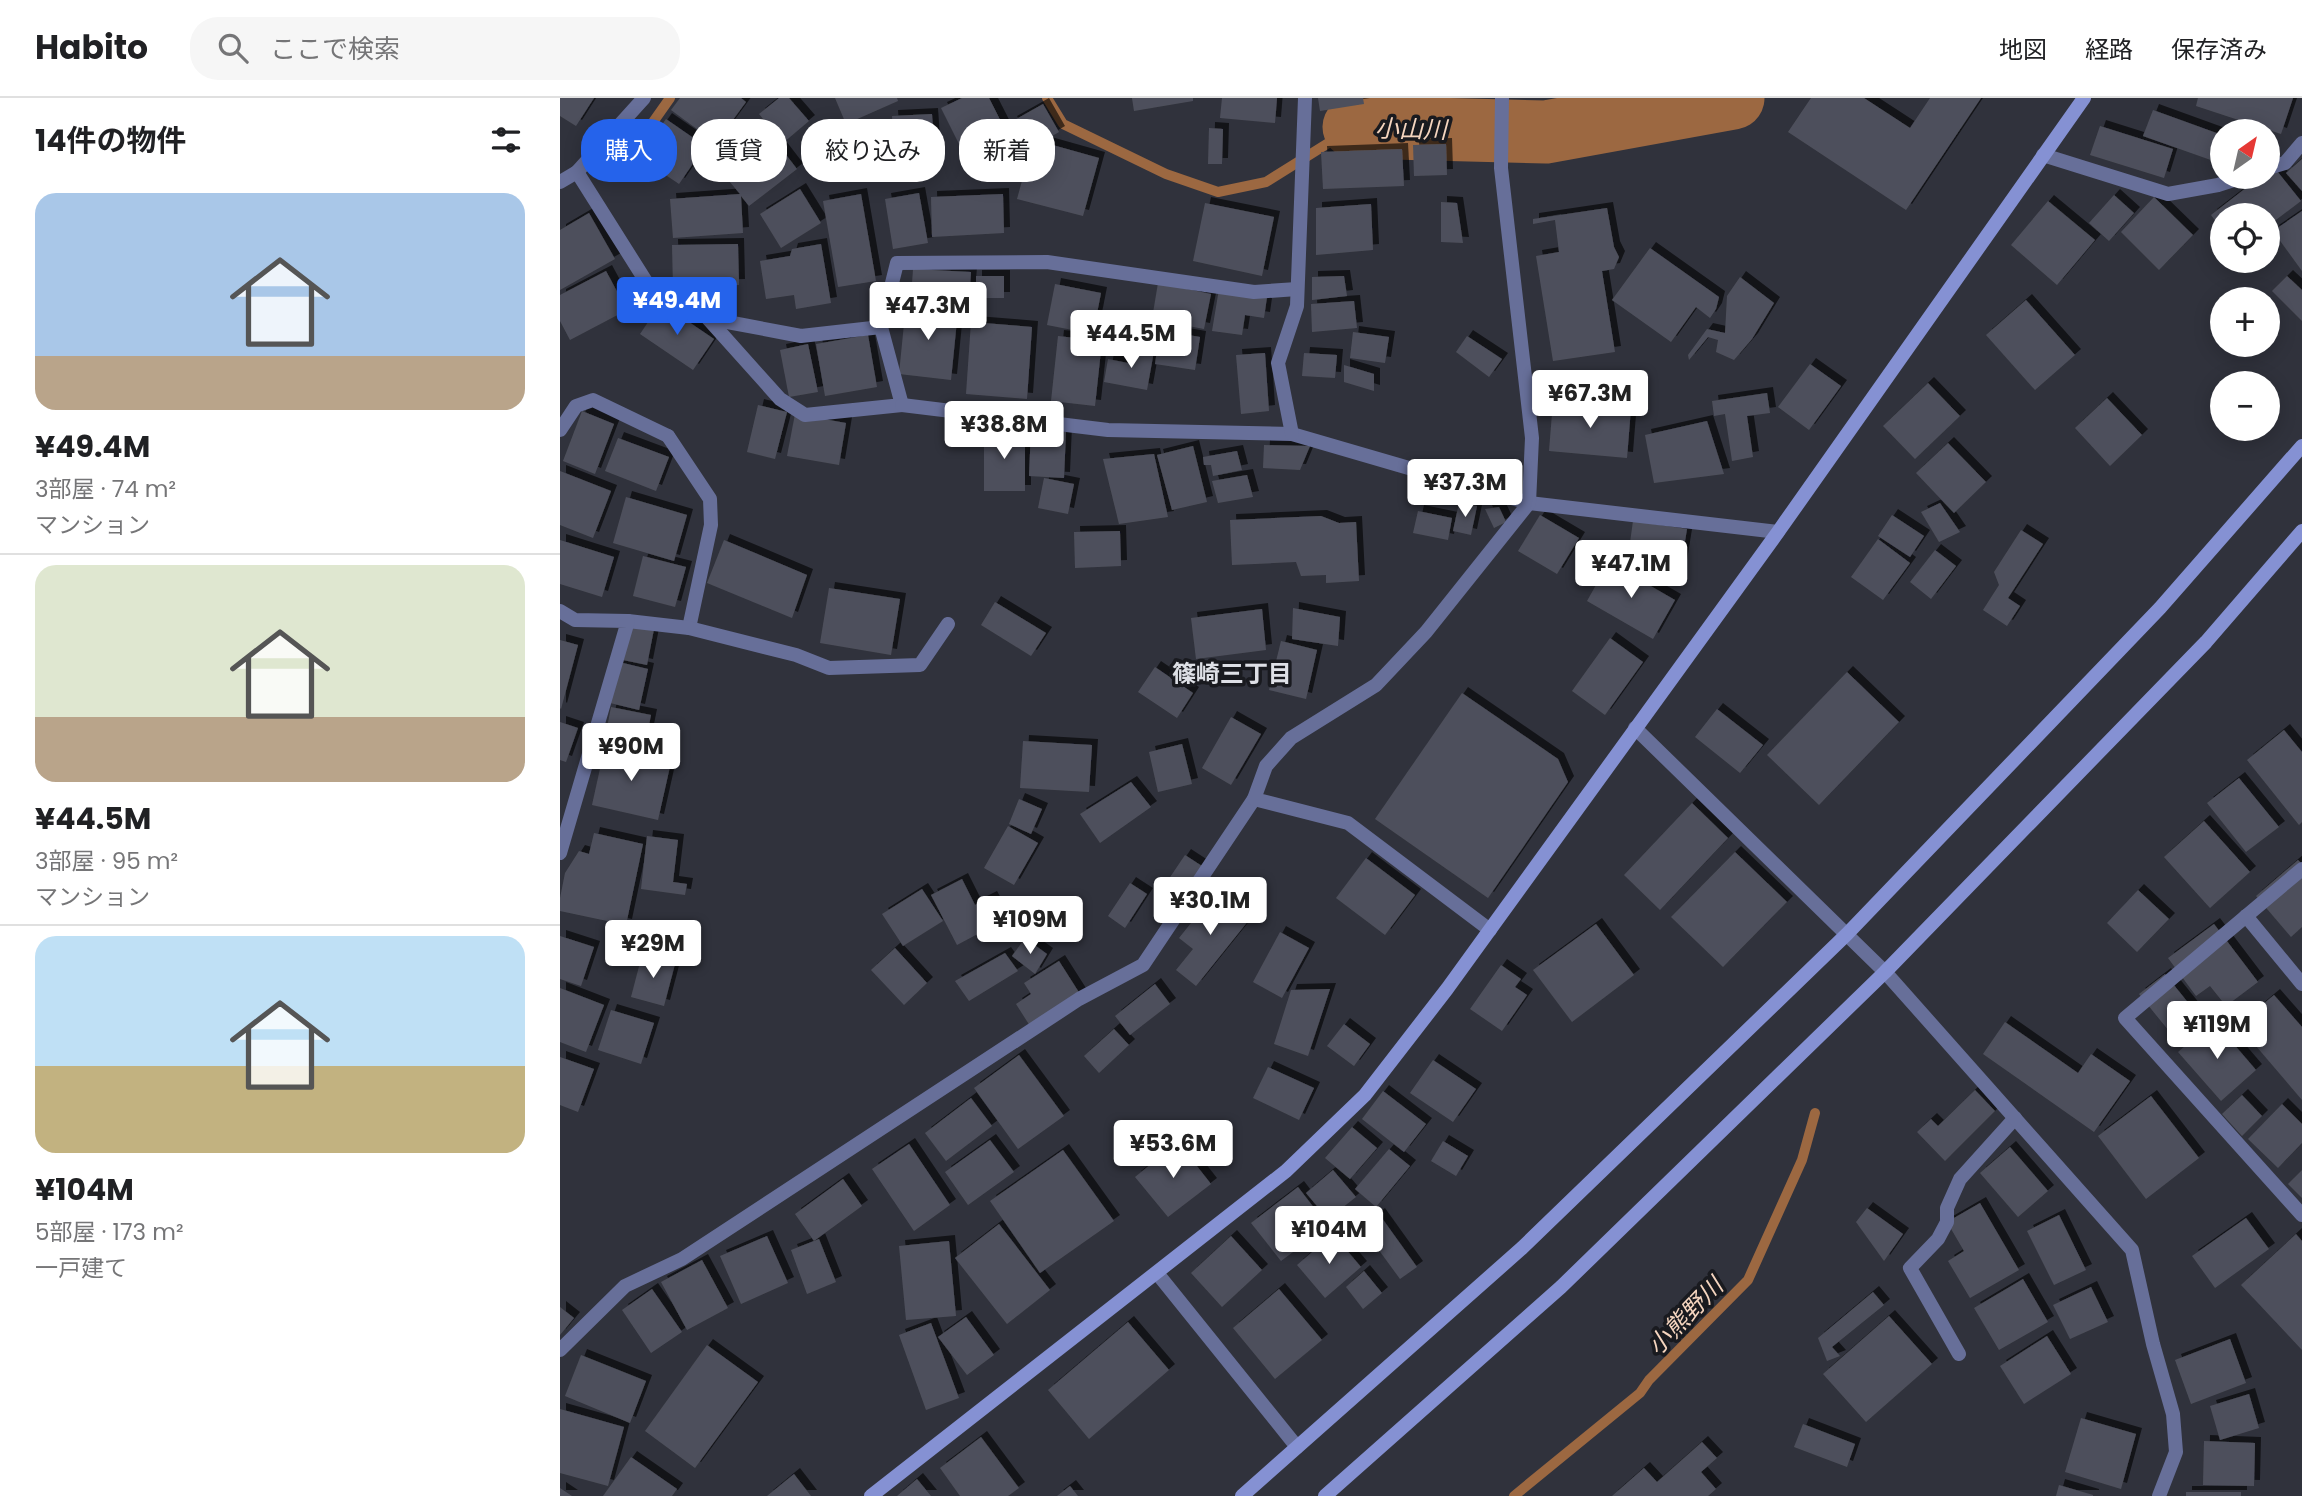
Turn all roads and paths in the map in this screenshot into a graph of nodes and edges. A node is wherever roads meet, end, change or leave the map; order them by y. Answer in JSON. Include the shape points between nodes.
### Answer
{"nodes":[{"id":1,"x":644,"y":98,"type":"edge"},
{"id":2,"x":1305,"y":98,"type":"edge"},
{"id":3,"x":1502,"y":98,"type":"edge"},
{"id":4,"x":2084,"y":98,"type":"edge"},
{"id":5,"x":2302,"y":144,"type":"edge"},
{"id":6,"x":2043,"y":155,"type":"junction"},
{"id":7,"x":2280,"y":164,"type":"edge"},
{"id":8,"x":577,"y":172,"type":"junction"},
{"id":9,"x":560,"y":182,"type":"edge"},
{"id":10,"x":2210,"y":186,"type":"edge"},
{"id":11,"x":1297,"y":289,"type":"junction"},
{"id":12,"x":703,"y":313,"type":"junction"},
{"id":13,"x":881,"y":327,"type":"junction"},
{"id":14,"x":902,"y":405,"type":"junction"},
{"id":15,"x":560,"y":430,"type":"edge"},
{"id":16,"x":1292,"y":434,"type":"junction"},
{"id":17,"x":2302,"y":446,"type":"edge"},
{"id":18,"x":1529,"y":503,"type":"junction"},
{"id":19,"x":1778,"y":531,"type":"junction"},
{"id":20,"x":2302,"y":531,"type":"edge"},
{"id":21,"x":560,"y":611,"type":"edge"},
{"id":22,"x":628,"y":621,"type":"junction"},
{"id":23,"x":948,"y":624,"type":"dead end"},
{"id":24,"x":689,"y":628,"type":"junction"},
{"id":25,"x":1635,"y":729,"type":"junction"},
{"id":26,"x":1254,"y":799,"type":"junction"},
{"id":27,"x":560,"y":853,"type":"edge"},
{"id":28,"x":2302,"y":869,"type":"edge"},
{"id":29,"x":2246,"y":916,"type":"junction"},
{"id":30,"x":1490,"y":930,"type":"junction"},
{"id":31,"x":1847,"y":934,"type":"junction"},
{"id":32,"x":1885,"y":972,"type":"junction"},
{"id":33,"x":2302,"y":984,"type":"edge"},
{"id":34,"x":2015,"y":1118,"type":"junction"},
{"id":35,"x":2302,"y":1215,"type":"edge"},
{"id":36,"x":1157,"y":1273,"type":"junction"},
{"id":37,"x":560,"y":1350,"type":"edge"},
{"id":38,"x":1959,"y":1354,"type":"dead end"},
{"id":39,"x":1297,"y":1447,"type":"junction"},
{"id":40,"x":871,"y":1496,"type":"edge"},
{"id":41,"x":1241,"y":1496,"type":"edge"},
{"id":42,"x":1325,"y":1496,"type":"edge"},
{"id":43,"x":2159,"y":1496,"type":"edge"}],
"edges":[{"from":1,"to":8,"type":"street"},
{"from":2,"to":11,"type":"street"},
{"from":3,"to":18,"type":"street","via":[[1502,167],[1532,438]]},
{"from":4,"to":6,"type":"street"},
{"from":5,"to":7,"type":"street"},
{"from":6,"to":10,"type":"street","via":[[2168,194]]},
{"from":6,"to":19,"type":"street"},
{"from":8,"to":9,"type":"street"},
{"from":8,"to":12,"type":"street","via":[[652,291]]},
{"from":11,"to":13,"type":"street","via":[[1254,292],[1047,262],[897,263]]},
{"from":11,"to":16,"type":"street","via":[[1297,306],[1278,363]]},
{"from":12,"to":13,"type":"street","via":[[801,336]]},
{"from":12,"to":14,"type":"street","via":[[780,398],[805,415]]},
{"from":13,"to":14,"type":"street"},
{"from":14,"to":16,"type":"street","via":[[1108,430]]},
{"from":15,"to":24,"type":"street","via":[[576,406],[593,400],[668,436],[710,499],[712,524]]},
{"from":16,"to":18,"type":"street"},
{"from":17,"to":31,"type":"street","via":[[2160,608]]},
{"from":18,"to":19,"type":"street"},
{"from":18,"to":26,"type":"street","via":[[1426,632],[1376,685],[1291,738],[1266,766]]},
{"from":19,"to":25,"type":"street"},
{"from":20,"to":32,"type":"street","via":[[2206,642]]},
{"from":21,"to":22,"type":"street","via":[[575,620]]},
{"from":22,"to":24,"type":"street"},
{"from":22,"to":27,"type":"street"},
{"from":23,"to":24,"type":"street","via":[[920,665],[828,668],[796,655]]},
{"from":25,"to":30,"type":"street"},
{"from":25,"to":31,"type":"street"},
{"from":26,"to":30,"type":"street","via":[[1348,823]]},
{"from":26,"to":37,"type":"street","via":[[1143,965],[1079,999],[682,1259],[625,1286]]},
{"from":28,"to":29,"type":"street"},
{"from":29,"to":33,"type":"street"},
{"from":29,"to":35,"type":"street","via":[[2125,1018]]},
{"from":30,"to":36,"type":"street","via":[[1365,1095],[1286,1171]]},
{"from":31,"to":32,"type":"street"},
{"from":31,"to":39,"type":"street","via":[[1522,1248]]},
{"from":32,"to":34,"type":"street"},
{"from":32,"to":42,"type":"street","via":[[1560,1287]]},
{"from":34,"to":38,"type":"street","via":[[1961,1179],[1938,1239],[1910,1268]]},
{"from":34,"to":43,"type":"street","via":[[2132,1250],[2173,1414],[2176,1451]]},
{"from":36,"to":39,"type":"street"},
{"from":36,"to":40,"type":"street"},
{"from":39,"to":41,"type":"street"}]}
